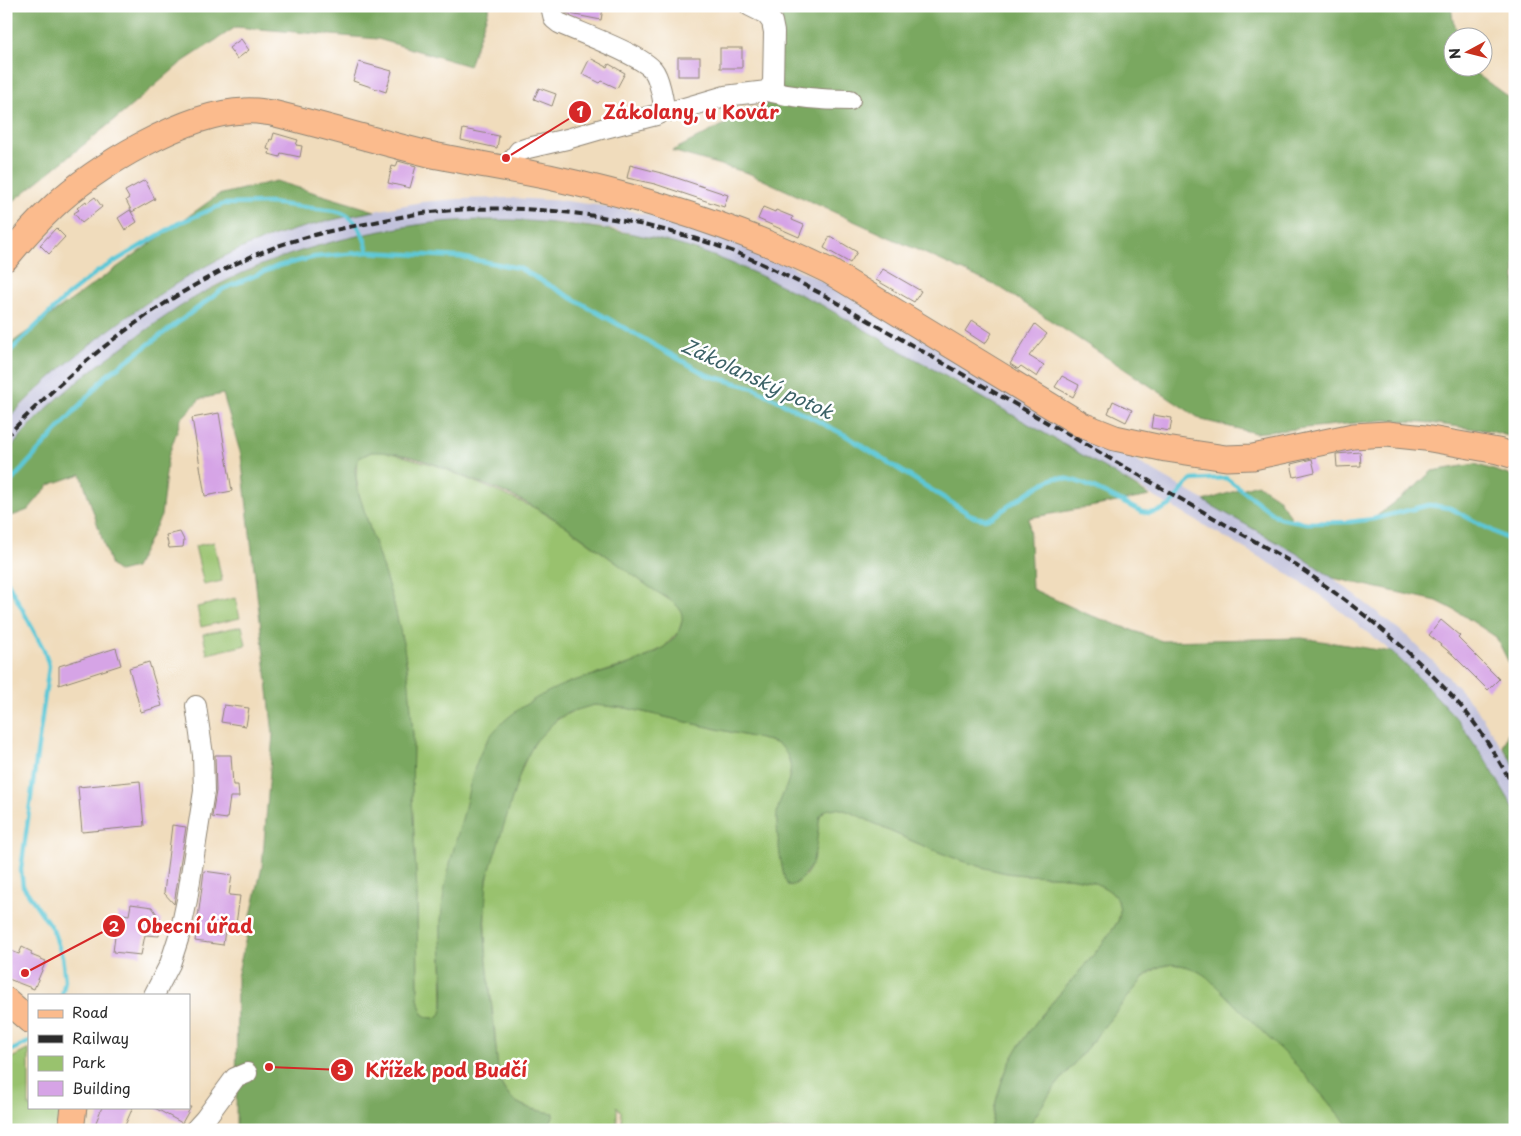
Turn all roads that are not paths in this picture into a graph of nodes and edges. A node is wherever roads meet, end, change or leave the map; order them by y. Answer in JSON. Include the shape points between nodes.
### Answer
{"nodes":[{"id":1,"x":551,"y":6,"type":"edge"},
{"id":2,"x":750,"y":6,"type":"edge"},
{"id":3,"x":767,"y":91,"type":"junction"},
{"id":4,"x":850,"y":100,"type":"dead end"},
{"id":5,"x":664,"y":111,"type":"junction"},
{"id":6,"x":509,"y":169,"type":"junction"},
{"id":7,"x":6,"y":258,"type":"edge"},
{"id":8,"x":1515,"y":456,"type":"edge"},
{"id":9,"x":196,"y":706,"type":"dead end"},
{"id":10,"x":155,"y":994,"type":"edge"},
{"id":11,"x":6,"y":1000,"type":"edge"},
{"id":12,"x":27,"y":1018,"type":"edge"},
{"id":13,"x":247,"y":1073,"type":"dead end"},
{"id":14,"x":74,"y":1108,"type":"edge"},
{"id":15,"x":71,"y":1130,"type":"edge"},
{"id":16,"x":195,"y":1130,"type":"edge"}],
"edges":[{"from":1,"to":5,"type":"street","via":[[554,19],[559,23],[641,60],[654,71]]},
{"from":2,"to":3,"type":"street","via":[[766,14],[772,22],[773,83]]},
{"from":3,"to":4,"type":"street","via":[[795,98]]},
{"from":3,"to":5,"type":"street","via":[[725,96]]},
{"from":5,"to":6,"type":"street","via":[[519,151]]},
{"from":6,"to":7,"type":"main road","via":[[433,154],[272,113],[231,112],[165,133],[95,174],[54,205]]},
{"from":6,"to":8,"type":"main road","via":[[678,210],[791,252],[829,271],[1082,425],[1116,438],[1226,458],[1253,457],[1353,436],[1386,434],[1425,438]]},
{"from":9,"to":10,"type":"street","via":[[204,791],[180,933],[170,964]]},
{"from":11,"to":12,"type":"main road"},
{"from":13,"to":16,"type":"street","via":[[235,1078]]},
{"from":14,"to":15,"type":"main road"}]}
